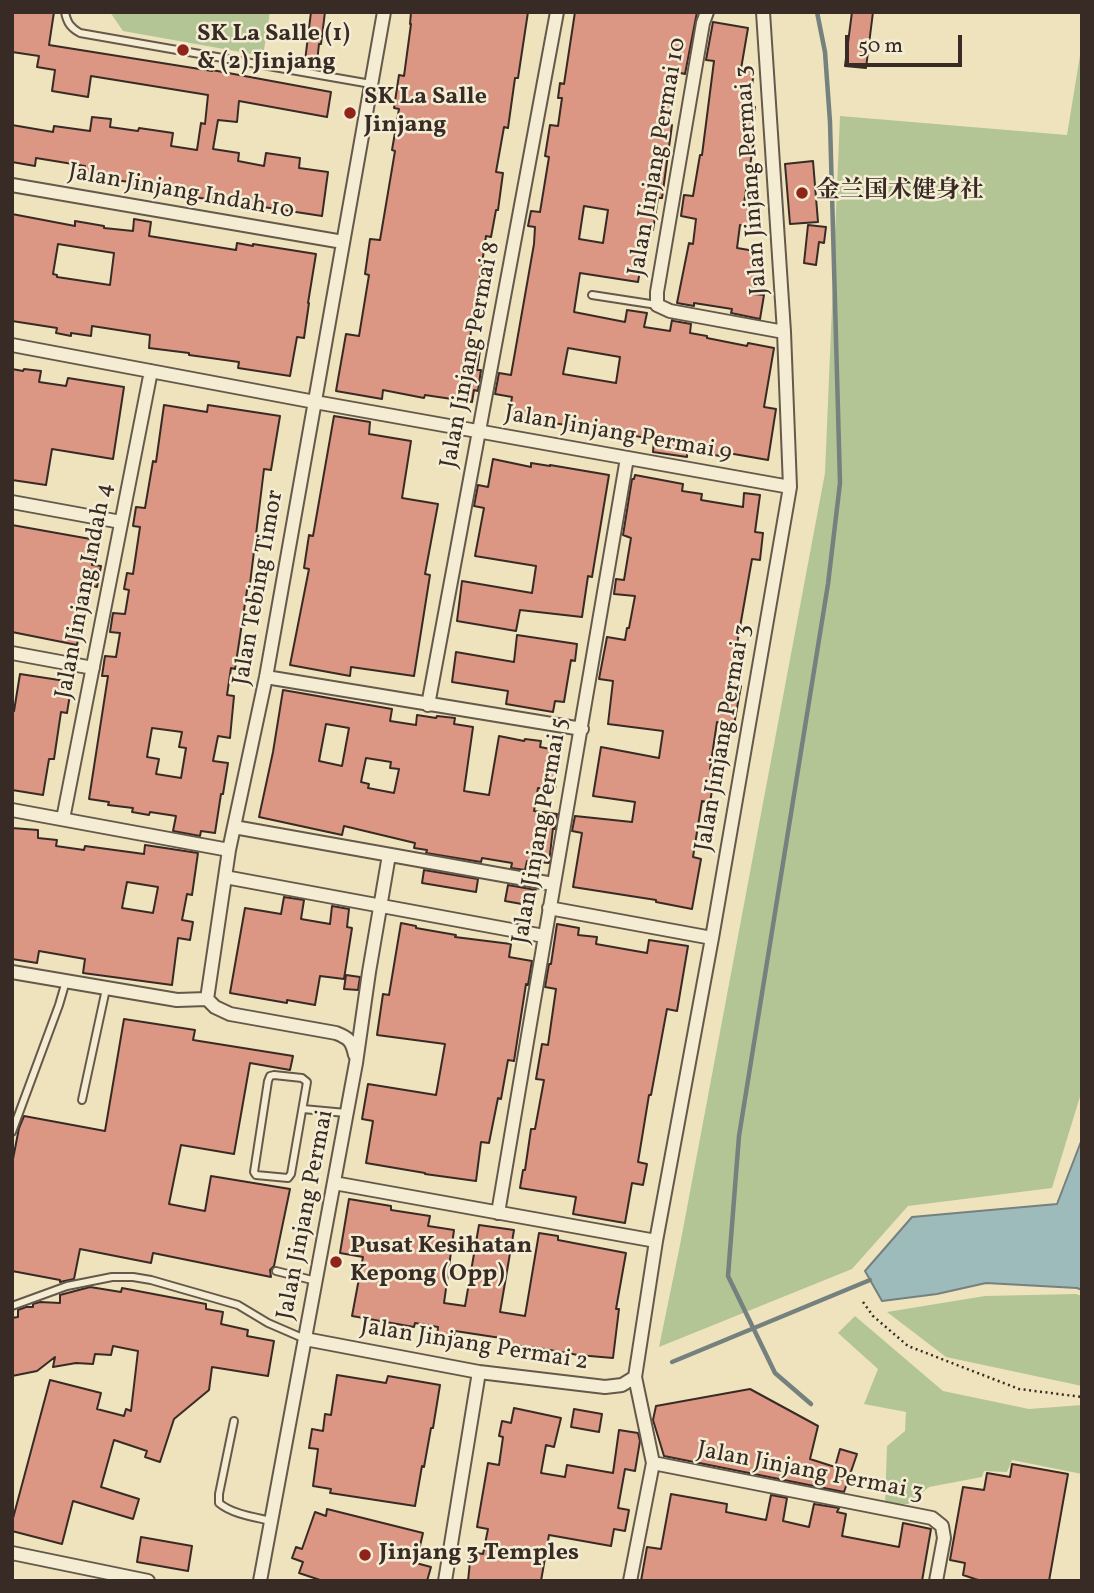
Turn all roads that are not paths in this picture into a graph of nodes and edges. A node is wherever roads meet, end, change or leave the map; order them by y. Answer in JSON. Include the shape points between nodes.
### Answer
{"nodes":[{"id":1,"x":65,"y":12,"type":"edge"},
{"id":2,"x":384,"y":12,"type":"edge"},
{"id":3,"x":557,"y":12,"type":"edge"},
{"id":4,"x":707,"y":12,"type":"edge"},
{"id":5,"x":763,"y":12,"type":"edge"},
{"id":6,"x":371,"y":84,"type":"junction"},
{"id":7,"x":12,"y":185,"type":"edge"},
{"id":8,"x":343,"y":243,"type":"junction"},
{"id":9,"x":592,"y":295,"type":"dead end"},
{"id":10,"x":657,"y":305,"type":"junction"},
{"id":11,"x":783,"y":332,"type":"junction"},
{"id":12,"x":12,"y":345,"type":"edge"},
{"id":13,"x":150,"y":371,"type":"junction"},
{"id":14,"x":315,"y":402,"type":"junction"},
{"id":15,"x":479,"y":431,"type":"junction"},
{"id":16,"x":627,"y":458,"type":"junction"},
{"id":17,"x":790,"y":487,"type":"junction"},
{"id":18,"x":12,"y":502,"type":"edge"},
{"id":19,"x":121,"y":522,"type":"junction"},
{"id":20,"x":12,"y":653,"type":"edge"},
{"id":21,"x":93,"y":668,"type":"junction"},
{"id":22,"x":266,"y":677,"type":"junction"},
{"id":23,"x":428,"y":705,"type":"junction"},
{"id":24,"x":582,"y":729,"type":"junction"},
{"id":25,"x":12,"y":810,"type":"edge"},
{"id":26,"x":63,"y":819,"type":"junction"},
{"id":27,"x":234,"y":827,"type":"junction"},
{"id":28,"x":229,"y":850,"type":"junction"},
{"id":29,"x":389,"y":855,"type":"junction"},
{"id":30,"x":225,"y":877,"type":"junction"},
{"id":31,"x":553,"y":884,"type":"junction"},
{"id":32,"x":381,"y":906,"type":"junction"},
{"id":33,"x":549,"y":908,"type":"junction"},
{"id":34,"x":544,"y":936,"type":"junction"},
{"id":35,"x":712,"y":938,"type":"junction"},
{"id":36,"x":12,"y":972,"type":"edge"},
{"id":37,"x":66,"y":981,"type":"junction"},
{"id":38,"x":106,"y":989,"type":"junction"},
{"id":39,"x":206,"y":999,"type":"junction"},
{"id":40,"x":356,"y":1063,"type":"junction"},
{"id":41,"x":82,"y":1100,"type":"dead end"},
{"id":42,"x":303,"y":1109,"type":"junction"},
{"id":43,"x":347,"y":1113,"type":"junction"},
{"id":44,"x":12,"y":1132,"type":"edge"},
{"id":45,"x":334,"y":1183,"type":"junction"},
{"id":46,"x":498,"y":1213,"type":"junction"},
{"id":47,"x":656,"y":1241,"type":"junction"},
{"id":48,"x":276,"y":1270,"type":"dead end"},
{"id":49,"x":316,"y":1281,"type":"junction"},
{"id":50,"x":12,"y":1306,"type":"edge"},
{"id":51,"x":305,"y":1339,"type":"junction"},
{"id":52,"x":479,"y":1372,"type":"junction"},
{"id":53,"x":635,"y":1377,"type":"junction"},
{"id":54,"x":234,"y":1421,"type":"dead end"},
{"id":55,"x":653,"y":1463,"type":"junction"},
{"id":56,"x":271,"y":1521,"type":"junction"},
{"id":57,"x":12,"y":1553,"type":"edge"},
{"id":58,"x":148,"y":1581,"type":"edge"},
{"id":59,"x":260,"y":1581,"type":"edge"},
{"id":60,"x":445,"y":1581,"type":"edge"},
{"id":61,"x":630,"y":1581,"type":"edge"},
{"id":62,"x":936,"y":1581,"type":"edge"}],
"edges":[{"from":1,"to":6,"type":"lane","via":[[67,22],[80,33]]},
{"from":2,"to":6,"type":"street","name":"Jalan Tebing Timor"},
{"from":3,"to":15,"type":"street","name":"Jalan Jinjang Permai 8"},
{"from":4,"to":10,"type":"street","name":"Jalan Jinjang Permai 10"},
{"from":5,"to":11,"type":"street","name":"Jalan Jinjang Permai 3"},
{"from":6,"to":8,"type":"street","name":"Jalan Tebing Timor"},
{"from":7,"to":8,"type":"street","name":"Jalan Jinjang Indah 10"},
{"from":8,"to":14,"type":"street","name":"Jalan Tebing Timor"},
{"from":9,"to":10,"type":"lane"},
{"from":10,"to":11,"type":"street","name":"Jalan Jinjang Permai 10"},
{"from":11,"to":17,"type":"street","name":"Jalan Jinjang Permai 3"},
{"from":12,"to":13,"type":"street","name":"Jalan Jinjang Permai 9"},
{"from":13,"to":14,"type":"street","name":"Jalan Jinjang Permai 9"},
{"from":13,"to":19,"type":"street","name":"Jalan Jinjang Indah 4"},
{"from":14,"to":15,"type":"street","name":"Jalan Jinjang Permai 9"},
{"from":14,"to":22,"type":"street","name":"Jalan Tebing Timor"},
{"from":15,"to":16,"type":"street","name":"Jalan Jinjang Permai 9"},
{"from":15,"to":23,"type":"street","name":"Jalan Jinjang Permai 8"},
{"from":16,"to":17,"type":"street","name":"Jalan Jinjang Permai 9"},
{"from":16,"to":24,"type":"street","name":"Jalan Jinjang Permai 5"},
{"from":17,"to":35,"type":"street","name":"Jalan Jinjang Permai 3"},
{"from":18,"to":19,"type":"street"},
{"from":19,"to":21,"type":"street","name":"Jalan Jinjang Indah 4"},
{"from":20,"to":21,"type":"street"},
{"from":21,"to":26,"type":"street","name":"Jalan Jinjang Indah 4"},
{"from":22,"to":23,"type":"street"},
{"from":22,"to":27,"type":"street","name":"Jalan Tebing Timor"},
{"from":23,"to":24,"type":"street"},
{"from":24,"to":31,"type":"street","name":"Jalan Jinjang Permai 5"},
{"from":25,"to":26,"type":"street"},
{"from":26,"to":28,"type":"street"},
{"from":27,"to":28,"type":"street","name":"Jalan Tebing Timor"},
{"from":27,"to":29,"type":"street"},
{"from":28,"to":30,"type":"street","name":"Jalan Tebing Timor"},
{"from":29,"to":31,"type":"street"},
{"from":29,"to":32,"type":"street","name":"Jalan Jinjang Permai"},
{"from":30,"to":32,"type":"street"},
{"from":30,"to":39,"type":"street","name":"Jalan Tebing Timor"},
{"from":31,"to":33,"type":"street","name":"Jalan Jinjang Permai 5"},
{"from":32,"to":34,"type":"street"},
{"from":32,"to":40,"type":"street","name":"Jalan Jinjang Permai"},
{"from":33,"to":34,"type":"street","name":"Jalan Jinjang Permai 5"},
{"from":33,"to":35,"type":"street"},
{"from":34,"to":46,"type":"street","name":"Jalan Jinjang Permai 5"},
{"from":35,"to":47,"type":"street","name":"Jalan Jinjang Permai 3"},
{"from":36,"to":37,"type":"street"},
{"from":37,"to":38,"type":"street"},
{"from":37,"to":44,"type":"lane"},
{"from":38,"to":39,"type":"street","via":[[177,1000]]},
{"from":38,"to":41,"type":"lane"},
{"from":39,"to":40,"type":"street","via":[[230,1014],[348,1038]]},
{"from":40,"to":43,"type":"street","name":"Jalan Jinjang Permai"},
{"from":42,"to":42,"type":"lane","via":[[291,1174],[288,1178],[256,1175],[270,1076],[305,1079]]},
{"from":42,"to":43,"type":"lane"},
{"from":43,"to":45,"type":"street","name":"Jalan Jinjang Permai"},
{"from":45,"to":46,"type":"street"},
{"from":45,"to":49,"type":"street","name":"Jalan Jinjang Permai"},
{"from":46,"to":47,"type":"street"},
{"from":47,"to":53,"type":"street","name":"Jalan Jinjang Permai 3"},
{"from":48,"to":49,"type":"lane"},
{"from":49,"to":51,"type":"street","name":"Jalan Jinjang Permai"},
{"from":50,"to":51,"type":"lane","via":[[80,1283],[133,1277],[238,1305]]},
{"from":51,"to":52,"type":"street","name":"Jalan Jinjang Permai 2"},
{"from":51,"to":56,"type":"street","name":"Jalan Jinjang Permai"},
{"from":52,"to":53,"type":"street","name":"Jalan Jinjang Permai 2","via":[[605,1387]]},
{"from":52,"to":60,"type":"street"},
{"from":53,"to":55,"type":"street","name":"Jalan Jinjang Permai 3"},
{"from":54,"to":56,"type":"lane","via":[[219,1503]]},
{"from":55,"to":61,"type":"street","name":"Jalan Jinjang Permai 3"},
{"from":55,"to":62,"type":"street","name":"Jalan Jinjang Permai 3","via":[[932,1518],[942,1526],[944,1538]]},
{"from":56,"to":59,"type":"street","name":"Jalan Jinjang Permai"},
{"from":57,"to":58,"type":"street"}]}
